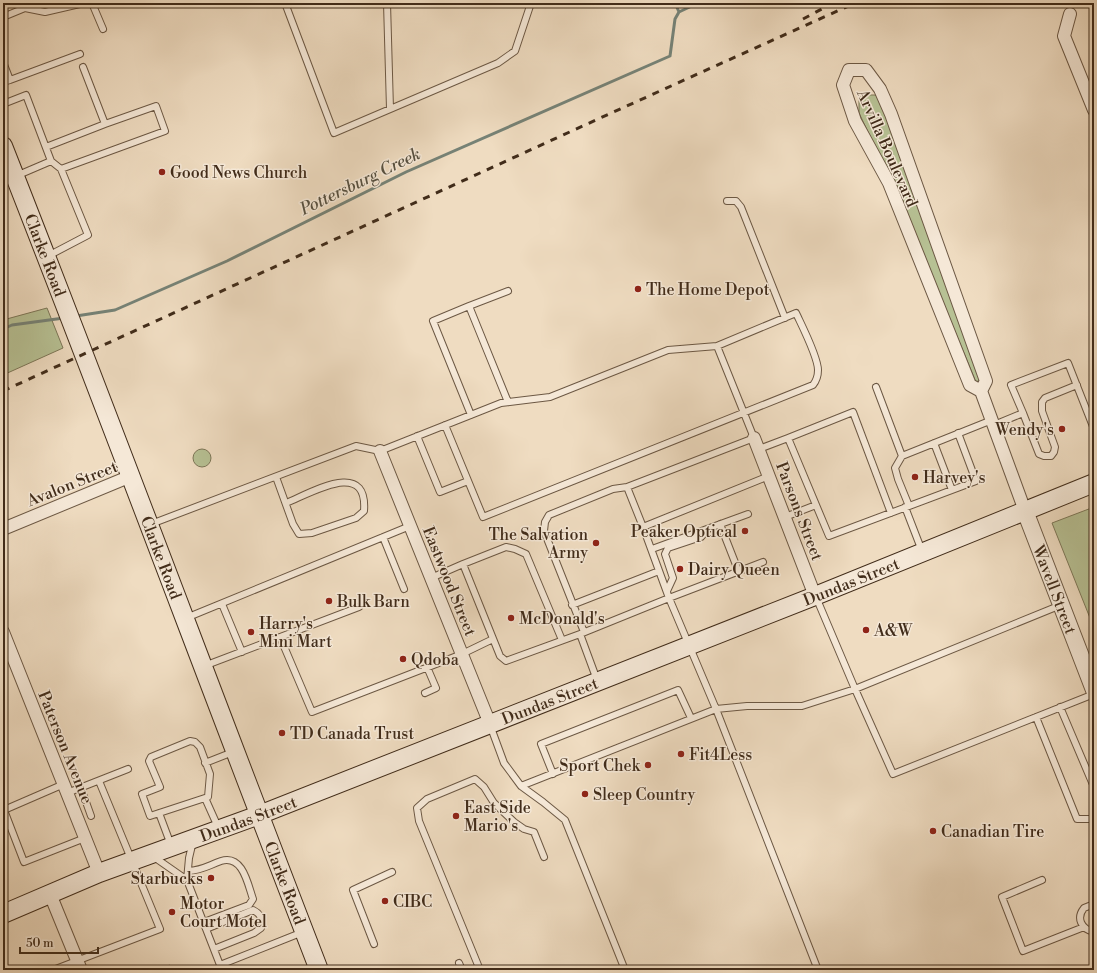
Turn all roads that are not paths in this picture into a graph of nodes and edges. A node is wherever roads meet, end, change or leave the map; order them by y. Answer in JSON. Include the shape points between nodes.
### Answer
{"nodes":[{"id":1,"x":37,"y":3,"type":"edge"},
{"id":2,"x":84,"y":3,"type":"edge"},
{"id":3,"x":92,"y":3,"type":"edge"},
{"id":4,"x":285,"y":3,"type":"edge"},
{"id":5,"x":387,"y":3,"type":"edge"},
{"id":6,"x":531,"y":3,"type":"edge"},
{"id":7,"x":25,"y":8,"type":"junction"},
{"id":8,"x":1070,"y":14,"type":"dead end"},
{"id":9,"x":3,"y":17,"type":"edge"},
{"id":10,"x":103,"y":29,"type":"dead end"},
{"id":11,"x":80,"y":54,"type":"dead end"},
{"id":12,"x":3,"y":62,"type":"edge"},
{"id":13,"x":83,"y":67,"type":"dead end"},
{"id":14,"x":10,"y":80,"type":"junction"},
{"id":15,"x":3,"y":82,"type":"edge"},
{"id":16,"x":3,"y":104,"type":"edge"},
{"id":17,"x":1094,"y":108,"type":"edge"},
{"id":18,"x":390,"y":109,"type":"junction"},
{"id":19,"x":105,"y":124,"type":"junction"},
{"id":20,"x":3,"y":146,"type":"edge"},
{"id":21,"x":46,"y":147,"type":"junction"},
{"id":22,"x":51,"y":162,"type":"junction"},
{"id":23,"x":61,"y":169,"type":"junction"},
{"id":24,"x":15,"y":177,"type":"junction"},
{"id":25,"x":727,"y":201,"type":"dead end"},
{"id":26,"x":47,"y":256,"type":"junction"},
{"id":27,"x":508,"y":291,"type":"dead end"},
{"id":28,"x":470,"y":306,"type":"junction"},
{"id":29,"x":785,"y":318,"type":"junction"},
{"id":30,"x":717,"y":346,"type":"junction"},
{"id":31,"x":1077,"y":385,"type":"junction"},
{"id":32,"x":876,"y":387,"type":"dead end"},
{"id":33,"x":981,"y":391,"type":"junction"},
{"id":34,"x":508,"y":402,"type":"junction"},
{"id":35,"x":744,"y":413,"type":"junction"},
{"id":36,"x":1023,"y":413,"type":"junction"},
{"id":37,"x":471,"y":415,"type":"junction"},
{"id":38,"x":993,"y":422,"type":"junction"},
{"id":39,"x":445,"y":425,"type":"junction"},
{"id":40,"x":1094,"y":429,"type":"edge"},
{"id":41,"x":958,"y":433,"type":"junction"},
{"id":42,"x":418,"y":436,"type":"junction"},
{"id":43,"x":788,"y":438,"type":"junction"},
{"id":44,"x":756,"y":443,"type":"junction"},
{"id":45,"x":934,"y":443,"type":"junction"},
{"id":46,"x":380,"y":451,"type":"junction"},
{"id":47,"x":902,"y":456,"type":"junction"},
{"id":48,"x":132,"y":476,"type":"junction"},
{"id":49,"x":769,"y":476,"type":"junction"},
{"id":50,"x":276,"y":477,"type":"junction"},
{"id":51,"x":468,"y":481,"type":"junction"},
{"id":52,"x":1094,"y":483,"type":"edge"},
{"id":53,"x":627,"y":487,"type":"junction"},
{"id":54,"x":952,"y":490,"type":"junction"},
{"id":55,"x":286,"y":503,"type":"junction"},
{"id":56,"x":816,"y":504,"type":"junction"},
{"id":57,"x":907,"y":507,"type":"junction"},
{"id":58,"x":1025,"y":511,"type":"junction"},
{"id":59,"x":891,"y":513,"type":"junction"},
{"id":60,"x":748,"y":514,"type":"dead end"},
{"id":61,"x":785,"y":516,"type":"junction"},
{"id":62,"x":720,"y":524,"type":"junction"},
{"id":63,"x":150,"y":525,"type":"junction"},
{"id":64,"x":410,"y":526,"type":"junction"},
{"id":65,"x":644,"y":527,"type":"junction"},
{"id":66,"x":710,"y":528,"type":"junction"},
{"id":67,"x":3,"y":529,"type":"edge"},
{"id":68,"x":383,"y":537,"type":"junction"},
{"id":69,"x":652,"y":549,"type":"junction"},
{"id":70,"x":923,"y":553,"type":"junction"},
{"id":71,"x":763,"y":562,"type":"dead end"},
{"id":72,"x":463,"y":564,"type":"junction"},
{"id":73,"x":738,"y":570,"type":"junction"},
{"id":74,"x":660,"y":571,"type":"junction"},
{"id":75,"x":431,"y":578,"type":"junction"},
{"id":76,"x":404,"y":589,"type":"dead end"},
{"id":77,"x":667,"y":591,"type":"junction"},
{"id":78,"x":815,"y":596,"type":"junction"},
{"id":79,"x":670,"y":598,"type":"junction"},
{"id":80,"x":222,"y":604,"type":"junction"},
{"id":81,"x":572,"y":605,"type":"junction"},
{"id":82,"x":1061,"y":605,"type":"junction"},
{"id":83,"x":359,"y":607,"type":"dead end"},
{"id":84,"x":185,"y":618,"type":"junction"},
{"id":85,"x":3,"y":632,"type":"edge"},
{"id":86,"x":582,"y":633,"type":"junction"},
{"id":87,"x":280,"y":637,"type":"junction"},
{"id":88,"x":493,"y":639,"type":"junction"},
{"id":89,"x":562,"y":640,"type":"junction"},
{"id":90,"x":689,"y":644,"type":"junction"},
{"id":91,"x":242,"y":652,"type":"junction"},
{"id":92,"x":462,"y":654,"type":"junction"},
{"id":93,"x":203,"y":667,"type":"junction"},
{"id":94,"x":427,"y":668,"type":"junction"},
{"id":95,"x":598,"y":681,"type":"junction"},
{"id":96,"x":855,"y":689,"type":"junction"},
{"id":97,"x":1094,"y":690,"type":"edge"},
{"id":98,"x":425,"y":693,"type":"dead end"},
{"id":99,"x":1094,"y":694,"type":"edge"},
{"id":100,"x":1060,"y":707,"type":"junction"},
{"id":101,"x":716,"y":709,"type":"junction"},
{"id":102,"x":1036,"y":717,"type":"junction"},
{"id":103,"x":691,"y":718,"type":"junction"},
{"id":104,"x":490,"y":724,"type":"junction"},
{"id":105,"x":235,"y":752,"type":"junction"},
{"id":106,"x":205,"y":763,"type":"junction"},
{"id":107,"x":128,"y":769,"type":"dead end"},
{"id":108,"x":553,"y":774,"type":"junction"},
{"id":109,"x":99,"y":781,"type":"junction"},
{"id":110,"x":521,"y":786,"type":"junction"},
{"id":111,"x":1094,"y":787,"type":"edge"},
{"id":112,"x":81,"y":788,"type":"junction"},
{"id":113,"x":65,"y":789,"type":"junction"},
{"id":114,"x":205,"y":798,"type":"junction"},
{"id":115,"x":159,"y":813,"type":"junction"},
{"id":116,"x":259,"y":815,"type":"junction"},
{"id":117,"x":91,"y":816,"type":"dead end"},
{"id":118,"x":1094,"y":819,"type":"edge"},
{"id":119,"x":219,"y":829,"type":"junction"},
{"id":120,"x":85,"y":838,"type":"junction"},
{"id":121,"x":193,"y":839,"type":"junction"},
{"id":122,"x":172,"y":847,"type":"junction"},
{"id":123,"x":151,"y":855,"type":"junction"},
{"id":124,"x":544,"y":857,"type":"dead end"},
{"id":125,"x":133,"y":861,"type":"junction"},
{"id":126,"x":188,"y":871,"type":"junction"},
{"id":127,"x":392,"y":872,"type":"dead end"},
{"id":128,"x":100,"y":873,"type":"junction"},
{"id":129,"x":187,"y":880,"type":"junction"},
{"id":130,"x":1042,"y":880,"type":"dead end"},
{"id":131,"x":50,"y":894,"type":"junction"},
{"id":132,"x":1094,"y":904,"type":"edge"},
{"id":133,"x":3,"y":914,"type":"edge"},
{"id":134,"x":204,"y":922,"type":"junction"},
{"id":135,"x":1084,"y":927,"type":"junction"},
{"id":136,"x":206,"y":929,"type":"junction"},
{"id":137,"x":304,"y":932,"type":"junction"},
{"id":138,"x":1094,"y":932,"type":"edge"},
{"id":139,"x":374,"y":944,"type":"dead end"},
{"id":140,"x":214,"y":949,"type":"junction"},
{"id":141,"x":459,"y":963,"type":"dead end"},
{"id":142,"x":79,"y":965,"type":"edge"},
{"id":143,"x":53,"y":970,"type":"edge"},
{"id":144,"x":319,"y":970,"type":"edge"},
{"id":145,"x":462,"y":970,"type":"edge"},
{"id":146,"x":480,"y":970,"type":"edge"},
{"id":147,"x":625,"y":970,"type":"edge"},
{"id":148,"x":818,"y":970,"type":"edge"}],
"edges":[{"from":1,"to":7,"type":"lane"},
{"from":2,"to":7,"type":"lane","via":[[45,12]]},
{"from":3,"to":10,"type":"lane"},
{"from":4,"to":18,"type":"lane","via":[[334,133]]},
{"from":5,"to":18,"type":"lane"},
{"from":6,"to":18,"type":"lane","via":[[515,51],[498,63]]},
{"from":7,"to":9,"type":"lane"},
{"from":8,"to":17,"type":"street","via":[[1064,36]]},
{"from":11,"to":14,"type":"lane"},
{"from":12,"to":14,"type":"lane"},
{"from":13,"to":19,"type":"lane"},
{"from":14,"to":15,"type":"lane"},
{"from":16,"to":21,"type":"lane","via":[[26,95]]},
{"from":19,"to":21,"type":"lane"},
{"from":19,"to":23,"type":"lane","via":[[156,106],[165,131]]},
{"from":20,"to":24,"type":"main road","name":"Clarke Road"},
{"from":21,"to":22,"type":"lane"},
{"from":22,"to":23,"type":"lane"},
{"from":22,"to":24,"type":"lane"},
{"from":23,"to":26,"type":"lane","via":[[88,235]]},
{"from":24,"to":26,"type":"main road","name":"Clarke Road"},
{"from":25,"to":29,"type":"lane","via":[[736,201],[741,207]]},
{"from":26,"to":48,"type":"main road","name":"Clarke Road"},
{"from":27,"to":28,"type":"lane"},
{"from":28,"to":34,"type":"lane"},
{"from":28,"to":37,"type":"lane","via":[[433,321]]},
{"from":29,"to":30,"type":"lane"},
{"from":29,"to":35,"type":"lane","via":[[796,313],[811,345],[818,369],[817,380],[814,385]]},
{"from":30,"to":34,"type":"lane","via":[[668,350],[550,397]]},
{"from":30,"to":35,"type":"lane"},
{"from":31,"to":36,"type":"lane","via":[[1068,363],[1010,385]]},
{"from":31,"to":36,"type":"lane","via":[[1045,398],[1042,402],[1042,411],[1055,447],[1051,456],[1039,454]]},
{"from":31,"to":40,"type":"lane"},
{"from":32,"to":47,"type":"lane"},
{"from":33,"to":33,"type":"street","name":"Arvilla Boulevard","via":[[986,381],[891,114],[880,89],[866,70],[849,70],[843,85],[855,121],[889,183],[970,385]]},
{"from":33,"to":38,"type":"street","name":"Arvilla Boulevard"},
{"from":34,"to":37,"type":"lane"},
{"from":35,"to":44,"type":"lane"},
{"from":35,"to":51,"type":"lane","via":[[483,517]]},
{"from":36,"to":38,"type":"lane"},
{"from":37,"to":39,"type":"lane"},
{"from":38,"to":41,"type":"lane"},
{"from":38,"to":58,"type":"street","name":"Arvilla Boulevard"},
{"from":39,"to":42,"type":"lane"},
{"from":39,"to":51,"type":"lane"},
{"from":41,"to":45,"type":"lane"},
{"from":41,"to":54,"type":"lane","via":[[976,481]]},
{"from":42,"to":46,"type":"lane"},
{"from":42,"to":51,"type":"lane","via":[[440,492]]},
{"from":43,"to":44,"type":"lane"},
{"from":43,"to":56,"type":"lane"},
{"from":43,"to":59,"type":"lane","via":[[853,412]]},
{"from":44,"to":49,"type":"street","name":"Parsons Street"},
{"from":44,"to":53,"type":"lane"},
{"from":45,"to":47,"type":"lane"},
{"from":45,"to":54,"type":"lane"},
{"from":46,"to":50,"type":"lane","via":[[356,446]]},
{"from":46,"to":64,"type":"street","name":"Eastwood Street"},
{"from":47,"to":57,"type":"lane","via":[[896,468]]},
{"from":48,"to":63,"type":"main road","name":"Clarke Road"},
{"from":48,"to":67,"type":"street","name":"Avalon Street"},
{"from":49,"to":61,"type":"street","name":"Parsons Street"},
{"from":49,"to":65,"type":"lane"},
{"from":50,"to":55,"type":"lane"},
{"from":50,"to":63,"type":"lane"},
{"from":52,"to":58,"type":"main road","name":"Dundas Street"},
{"from":53,"to":65,"type":"lane"},
{"from":53,"to":81,"type":"lane","via":[[613,489],[549,515],[545,522],[544,531]]},
{"from":54,"to":57,"type":"lane"},
{"from":55,"to":55,"type":"lane","via":[[296,530],[299,534],[304,534],[356,518],[364,511],[365,502],[357,485],[348,482],[336,483]]},
{"from":56,"to":59,"type":"lane","via":[[829,536]]},
{"from":56,"to":61,"type":"lane"},
{"from":57,"to":59,"type":"lane"},
{"from":57,"to":70,"type":"lane"},
{"from":58,"to":70,"type":"main road","name":"Dundas Street"},
{"from":58,"to":82,"type":"street","name":"Wavell Street"},
{"from":60,"to":62,"type":"lane"},
{"from":61,"to":78,"type":"street","name":"Parsons Street"},
{"from":62,"to":66,"type":"lane"},
{"from":62,"to":73,"type":"lane"},
{"from":63,"to":84,"type":"main road","name":"Clarke Road"},
{"from":64,"to":68,"type":"lane"},
{"from":64,"to":75,"type":"street","name":"Eastwood Street"},
{"from":65,"to":69,"type":"lane"},
{"from":66,"to":69,"type":"lane"},
{"from":66,"to":77,"type":"lane","via":[[701,537],[668,548],[665,554],[673,578]]},
{"from":68,"to":76,"type":"lane"},
{"from":68,"to":80,"type":"lane"},
{"from":69,"to":74,"type":"lane"},
{"from":70,"to":78,"type":"main road","name":"Dundas Street"},
{"from":71,"to":73,"type":"lane"},
{"from":72,"to":75,"type":"lane"},
{"from":72,"to":88,"type":"lane"},
{"from":72,"to":89,"type":"lane","via":[[506,548],[526,554]]},
{"from":73,"to":79,"type":"lane"},
{"from":74,"to":77,"type":"lane"},
{"from":74,"to":81,"type":"lane"},
{"from":75,"to":92,"type":"street","name":"Eastwood Street"},
{"from":77,"to":79,"type":"lane"},
{"from":78,"to":90,"type":"main road","name":"Dundas Street"},
{"from":78,"to":96,"type":"lane"},
{"from":79,"to":86,"type":"lane"},
{"from":79,"to":90,"type":"lane"},
{"from":80,"to":84,"type":"lane"},
{"from":80,"to":91,"type":"lane"},
{"from":81,"to":86,"type":"lane"},
{"from":82,"to":96,"type":"lane"},
{"from":82,"to":97,"type":"street","name":"Wavell Street"},
{"from":83,"to":87,"type":"lane"},
{"from":84,"to":93,"type":"main road","name":"Clarke Road"},
{"from":85,"to":113,"type":"street","name":"Paterson Avenue"},
{"from":86,"to":89,"type":"lane"},
{"from":86,"to":95,"type":"lane"},
{"from":87,"to":91,"type":"lane"},
{"from":87,"to":94,"type":"lane","via":[[312,712]]},
{"from":88,"to":89,"type":"lane","via":[[500,656],[506,661]]},
{"from":88,"to":92,"type":"lane"},
{"from":90,"to":95,"type":"main road","name":"Dundas Street"},
{"from":90,"to":101,"type":"lane"},
{"from":91,"to":93,"type":"lane"},
{"from":92,"to":94,"type":"lane"},
{"from":92,"to":104,"type":"street","name":"Eastwood Street"},
{"from":93,"to":105,"type":"main road","name":"Clarke Road"},
{"from":94,"to":98,"type":"lane","via":[[436,688]]},
{"from":95,"to":104,"type":"main road","name":"Dundas Street"},
{"from":96,"to":101,"type":"lane","via":[[802,706]]},
{"from":96,"to":102,"type":"lane","via":[[893,774]]},
{"from":99,"to":100,"type":"lane"},
{"from":100,"to":102,"type":"lane"},
{"from":100,"to":111,"type":"lane"},
{"from":101,"to":103,"type":"lane"},
{"from":101,"to":148,"type":"lane"},
{"from":102,"to":118,"type":"lane","via":[[1077,819]]},
{"from":103,"to":108,"type":"lane"},
{"from":103,"to":108,"type":"lane","via":[[678,690],[548,741],[541,744]]},
{"from":104,"to":110,"type":"lane","via":[[504,762]]},
{"from":104,"to":116,"type":"main road","name":"Dundas Street"},
{"from":105,"to":106,"type":"lane"},
{"from":105,"to":116,"type":"main road","name":"Clarke Road"},
{"from":106,"to":114,"type":"lane","via":[[210,774],[208,796]]},
{"from":106,"to":115,"type":"lane","via":[[200,747],[190,741],[151,757],[150,761],[160,788],[142,794],[150,816]]},
{"from":107,"to":109,"type":"lane"},
{"from":108,"to":110,"type":"lane"},
{"from":109,"to":112,"type":"lane"},
{"from":109,"to":125,"type":"lane"},
{"from":110,"to":147,"type":"lane","via":[[565,820]]},
{"from":112,"to":113,"type":"lane"},
{"from":112,"to":117,"type":"lane"},
{"from":113,"to":120,"type":"street","name":"Paterson Avenue"},
{"from":113,"to":120,"type":"lane","via":[[4,810],[24,862]]},
{"from":114,"to":115,"type":"lane"},
{"from":114,"to":119,"type":"lane"},
{"from":115,"to":122,"type":"lane"},
{"from":116,"to":119,"type":"main road","name":"Dundas Street"},
{"from":116,"to":137,"type":"main road","name":"Clarke Road"},
{"from":119,"to":121,"type":"main road","name":"Dundas Street"},
{"from":120,"to":128,"type":"street","name":"Paterson Avenue"},
{"from":121,"to":122,"type":"main road","name":"Dundas Street"},
{"from":121,"to":126,"type":"lane"},
{"from":122,"to":123,"type":"main road","name":"Dundas Street"},
{"from":123,"to":125,"type":"main road","name":"Dundas Street"},
{"from":123,"to":129,"type":"lane"},
{"from":124,"to":146,"type":"lane","via":[[534,832],[514,822],[494,803],[484,787],[475,779],[427,799],[418,808],[419,821]]},
{"from":125,"to":128,"type":"main road","name":"Dundas Street"},
{"from":125,"to":142,"type":"lane","via":[[160,929]]},
{"from":126,"to":129,"type":"lane"},
{"from":126,"to":134,"type":"lane","via":[[200,870],[225,860],[238,864],[243,869],[253,899],[249,905]]},
{"from":127,"to":139,"type":"lane","via":[[353,890]]},
{"from":128,"to":131,"type":"main road","name":"Dundas Street"},
{"from":129,"to":134,"type":"lane"},
{"from":130,"to":135,"type":"lane","via":[[1002,897],[1023,950]]},
{"from":131,"to":133,"type":"main road","name":"Dundas Street"},
{"from":131,"to":142,"type":"street"},
{"from":132,"to":135,"type":"lane","via":[[1081,911],[1080,921]]},
{"from":134,"to":136,"type":"lane"},
{"from":135,"to":138,"type":"lane"},
{"from":136,"to":140,"type":"lane"},
{"from":136,"to":140,"type":"lane","via":[[253,910],[261,917],[261,928],[254,933]]},
{"from":137,"to":140,"type":"lane","via":[[220,965]]},
{"from":137,"to":144,"type":"main road","name":"Clarke Road"},
{"from":141,"to":145,"type":"lane"},
{"from":142,"to":143,"type":"lane"}]}
